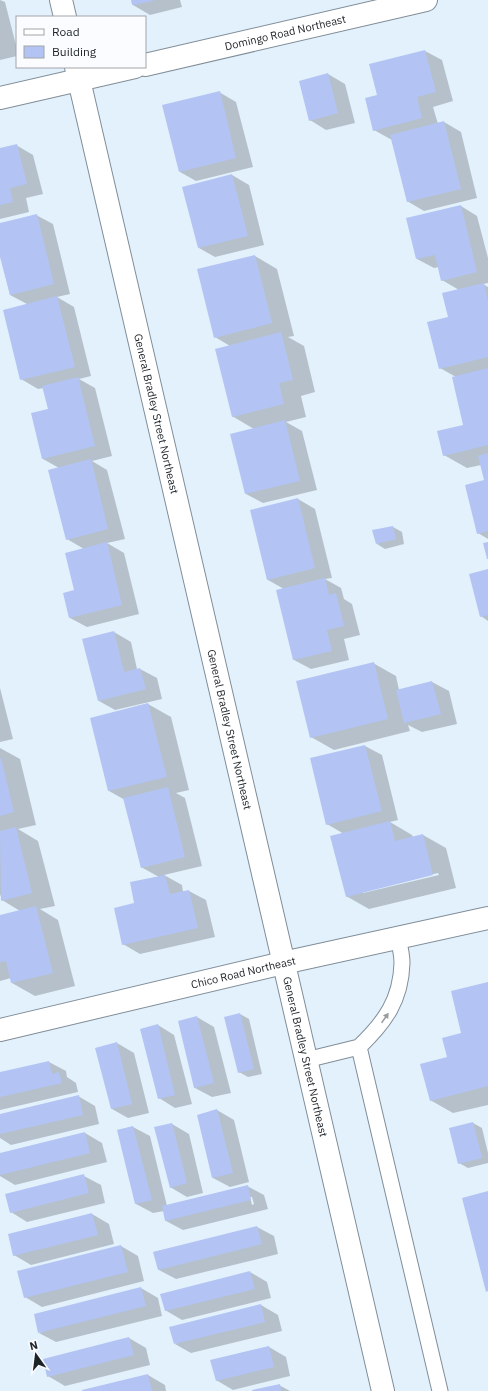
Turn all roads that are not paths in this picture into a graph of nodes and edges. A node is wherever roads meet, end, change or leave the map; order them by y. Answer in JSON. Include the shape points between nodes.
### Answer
{"nodes":[{"id":1,"x":61,"y":0,"type":"edge"},
{"id":2,"x":426,"y":0,"type":"edge"},
{"id":3,"x":65,"y":16,"type":"edge"},
{"id":4,"x":146,"y":65,"type":"edge"},
{"id":5,"x":127,"y":68,"type":"edge"},
{"id":6,"x":78,"y":74,"type":"edge"},
{"id":7,"x":0,"y":98,"type":"edge"},
{"id":8,"x":488,"y":918,"type":"edge"},
{"id":9,"x":398,"y":938,"type":"junction"},
{"id":10,"x":283,"y":963,"type":"junction"},
{"id":11,"x":0,"y":1030,"type":"edge"},
{"id":12,"x":359,"y":1047,"type":"junction"},
{"id":13,"x":306,"y":1060,"type":"junction"},
{"id":14,"x":383,"y":1391,"type":"edge"},
{"id":15,"x":440,"y":1391,"type":"edge"}],
"edges":[{"from":1,"to":3,"type":"street"},
{"from":2,"to":4,"type":"street","name":"Domingo Road Northeast"},
{"from":5,"to":6,"type":"street"},
{"from":6,"to":7,"type":"street"},
{"from":6,"to":10,"type":"street","name":"General Bradley Street Northeast"},
{"from":8,"to":9,"type":"street","name":"Chico Road Northeast"},
{"from":9,"to":10,"type":"street","name":"Chico Road Northeast"},
{"from":12,"to":9,"type":"lane","one_way":true,"via":[[376,1031],[389,1013],[396,997],[402,963]]},
{"from":10,"to":11,"type":"street","name":"Chico Road Northeast"},
{"from":10,"to":13,"type":"street","name":"General Bradley Street Northeast"},
{"from":12,"to":13,"type":"lane"},
{"from":12,"to":15,"type":"lane"},
{"from":13,"to":14,"type":"street","name":"General Bradley Street Northeast"}]}
